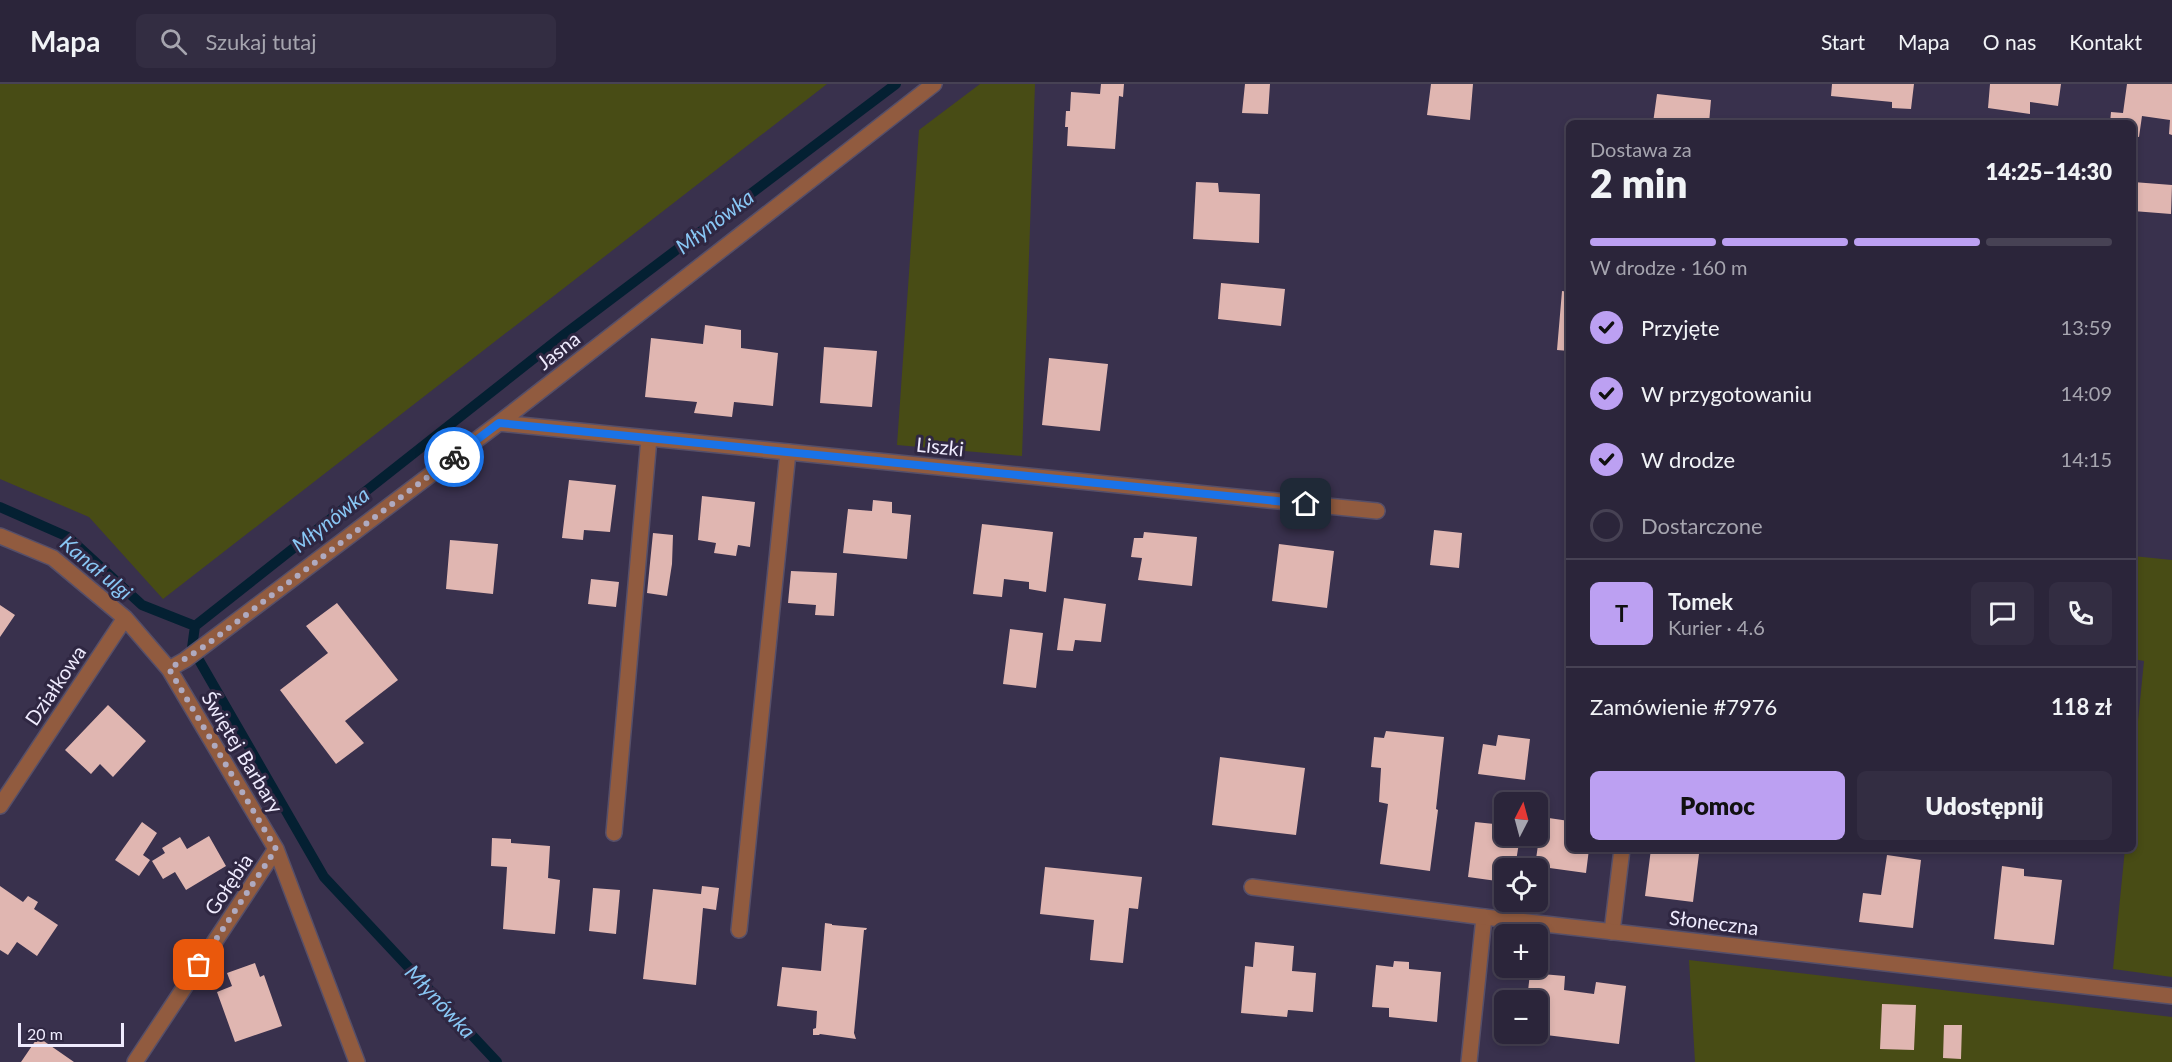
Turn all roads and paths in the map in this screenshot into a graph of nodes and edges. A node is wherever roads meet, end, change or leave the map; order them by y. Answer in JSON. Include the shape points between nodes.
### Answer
{"nodes":[{"id":1,"x":934,"y":84,"type":"edge"},
{"id":2,"x":499,"y":423,"type":"junction"},
{"id":3,"x":649,"y":438,"type":"junction"},
{"id":4,"x":788,"y":452,"type":"junction"},
{"id":5,"x":1377,"y":511,"type":"dead end"},
{"id":6,"x":0,"y":536,"type":"edge"},
{"id":7,"x":125,"y":618,"type":"junction"},
{"id":8,"x":169,"y":669,"type":"junction"},
{"id":9,"x":0,"y":806,"type":"edge"},
{"id":10,"x":614,"y":833,"type":"dead end"},
{"id":11,"x":276,"y":849,"type":"junction"},
{"id":12,"x":1622,"y":852,"type":"edge"},
{"id":13,"x":1252,"y":887,"type":"dead end"},
{"id":14,"x":1484,"y":917,"type":"junction"},
{"id":15,"x":739,"y":930,"type":"dead end"},
{"id":16,"x":1612,"y":932,"type":"junction"},
{"id":17,"x":2172,"y":996,"type":"edge"},
{"id":18,"x":135,"y":1062,"type":"edge"},
{"id":19,"x":357,"y":1062,"type":"edge"},
{"id":20,"x":1469,"y":1062,"type":"edge"}],
"edges":[{"from":1,"to":2,"type":"street","name":"Jasna"},
{"from":2,"to":3,"type":"street","name":"Liszki"},
{"from":2,"to":8,"type":"street","name":"Jasna","via":[[205,646]]},
{"from":3,"to":4,"type":"street","name":"Liszki"},
{"from":3,"to":10,"type":"street"},
{"from":4,"to":5,"type":"street","name":"Liszki"},
{"from":4,"to":15,"type":"street"},
{"from":6,"to":7,"type":"street","name":"Świętej Barbary","via":[[53,558]]},
{"from":7,"to":8,"type":"street","name":"Świętej Barbary"},
{"from":7,"to":9,"type":"street","name":"Działkowa"},
{"from":8,"to":11,"type":"street","name":"Świętej Barbary"},
{"from":11,"to":18,"type":"street","name":"Gołębia"},
{"from":11,"to":19,"type":"street","name":"Świętej Barbary"},
{"from":12,"to":16,"type":"street"},
{"from":13,"to":14,"type":"street","name":"Słoneczna"},
{"from":14,"to":16,"type":"street","name":"Słoneczna"},
{"from":14,"to":20,"type":"street"},
{"from":16,"to":17,"type":"street","name":"Słoneczna"}]}
